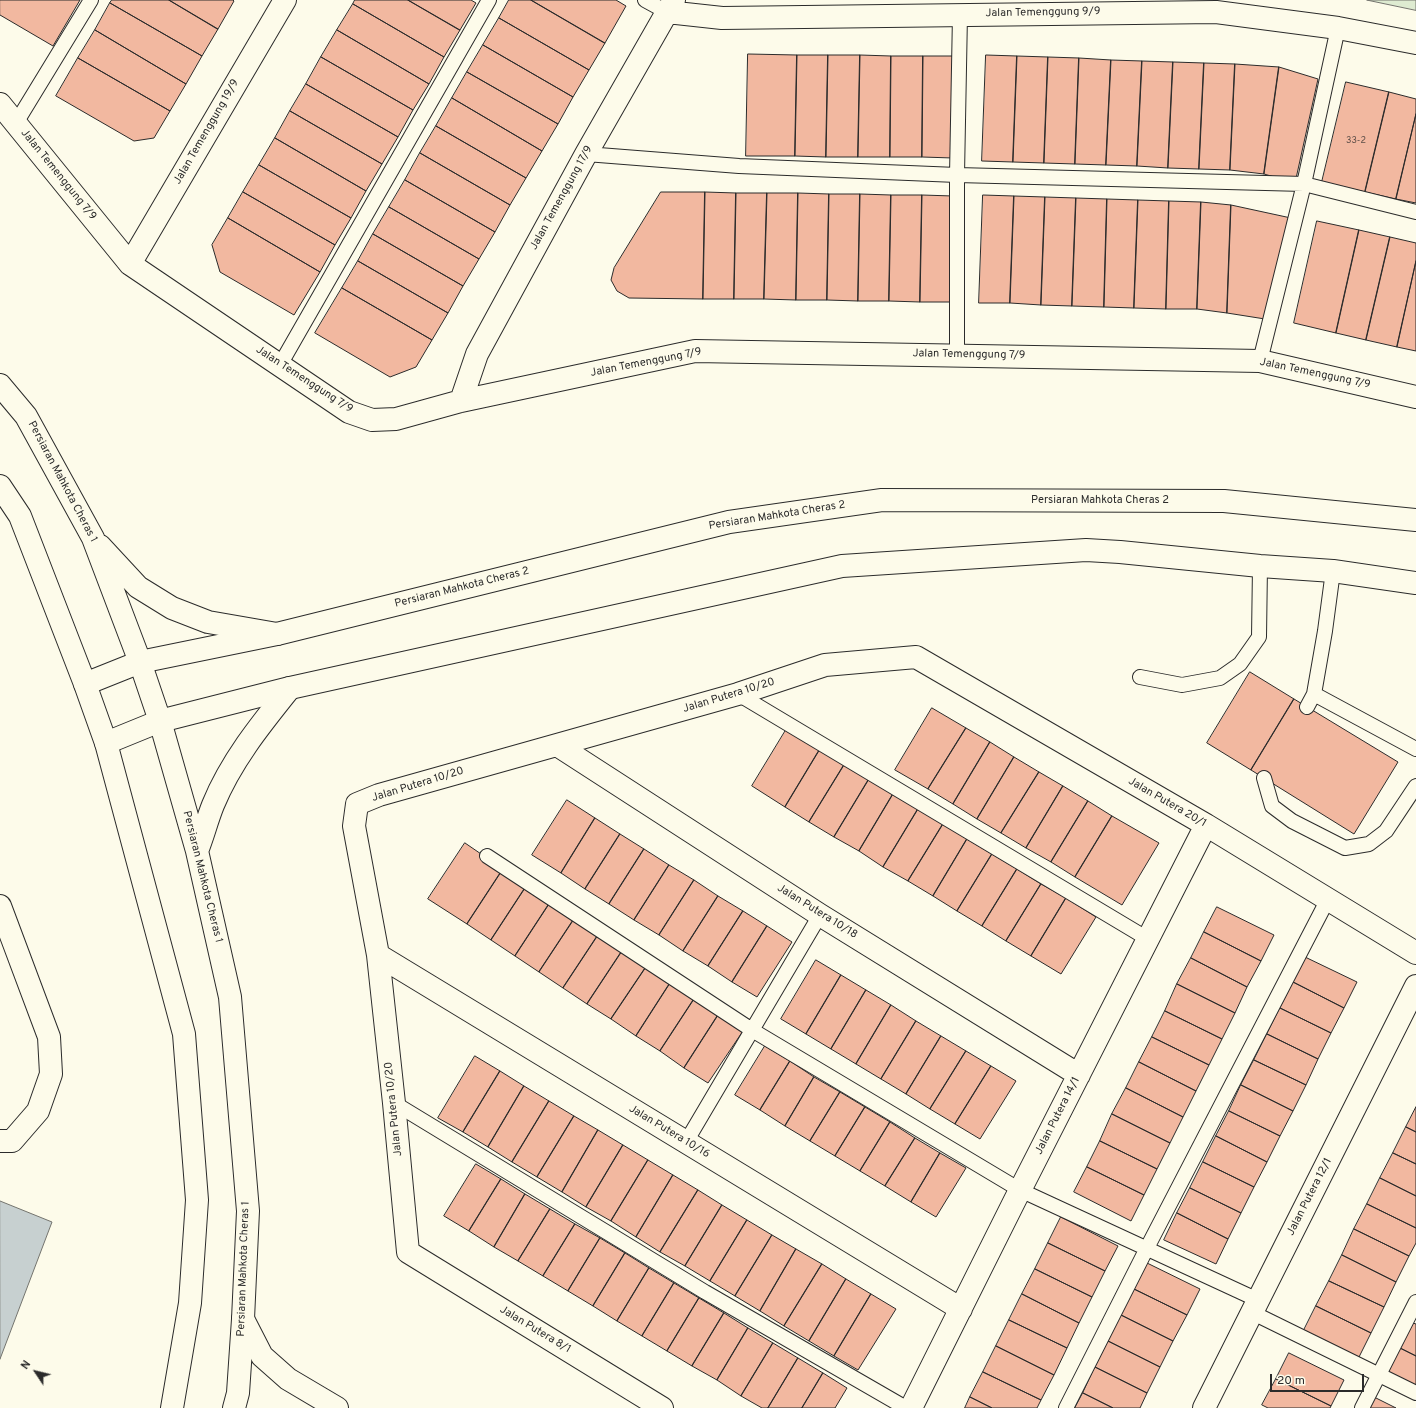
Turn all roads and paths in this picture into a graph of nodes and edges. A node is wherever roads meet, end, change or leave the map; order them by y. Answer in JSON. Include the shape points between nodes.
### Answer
{"nodes":[{"id":1,"x":91,"y":0,"type":"edge"},
{"id":2,"x":285,"y":0,"type":"edge"},
{"id":3,"x":489,"y":0,"type":"edge"},
{"id":4,"x":645,"y":0,"type":"edge"},
{"id":5,"x":671,"y":6,"type":"edge"},
{"id":6,"x":960,"y":14,"type":"junction"},
{"id":7,"x":1338,"y":28,"type":"junction"},
{"id":8,"x":1416,"y":42,"type":"edge"},
{"id":9,"x":0,"y":104,"type":"edge"},
{"id":10,"x":16,"y":123,"type":"junction"},
{"id":11,"x":586,"y":154,"type":"junction"},
{"id":12,"x":957,"y":175,"type":"junction"},
{"id":13,"x":1304,"y":184,"type":"junction"},
{"id":14,"x":1416,"y":212,"type":"edge"},
{"id":15,"x":130,"y":264,"type":"junction"},
{"id":16,"x":957,"y":355,"type":"junction"},
{"id":17,"x":1260,"y":361,"type":"junction"},
{"id":18,"x":280,"y":365,"type":"junction"},
{"id":19,"x":0,"y":385,"type":"edge"},
{"id":20,"x":1416,"y":397,"type":"edge"},
{"id":21,"x":460,"y":401,"type":"junction"},
{"id":22,"x":0,"y":486,"type":"edge"},
{"id":23,"x":1416,"y":520,"type":"edge"},
{"id":24,"x":93,"y":538,"type":"junction"},
{"id":25,"x":1260,"y":566,"type":"junction"},
{"id":26,"x":1333,"y":571,"type":"junction"},
{"id":27,"x":1416,"y":583,"type":"edge"},
{"id":28,"x":277,"y":634,"type":"junction"},
{"id":29,"x":916,"y":657,"type":"joint"},
{"id":30,"x":140,"y":662,"type":"junction"},
{"id":31,"x":1140,"y":677,"type":"dead end"},
{"id":32,"x":85,"y":684,"type":"junction"},
{"id":33,"x":290,"y":688,"type":"junction"},
{"id":34,"x":738,"y":694,"type":"junction"},
{"id":35,"x":1314,"y":694,"type":"junction"},
{"id":36,"x":1307,"y":706,"type":"dead end"},
{"id":37,"x":160,"y":721,"type":"junction"},
{"id":38,"x":106,"y":742,"type":"junction"},
{"id":39,"x":557,"y":745,"type":"junction"},
{"id":40,"x":1416,"y":750,"type":"edge"},
{"id":41,"x":1264,"y":778,"type":"dead end"},
{"id":42,"x":1416,"y":786,"type":"edge"},
{"id":43,"x":1206,"y":825,"type":"junction"},
{"id":44,"x":197,"y":851,"type":"junction"},
{"id":45,"x":487,"y":856,"type":"dead end"},
{"id":46,"x":1328,"y":899,"type":"junction"},
{"id":47,"x":0,"y":906,"type":"edge"},
{"id":48,"x":820,"y":915,"type":"junction"},
{"id":49,"x":1148,"y":940,"type":"junction"},
{"id":50,"x":1416,"y":953,"type":"edge"},
{"id":51,"x":378,"y":955,"type":"junction"},
{"id":52,"x":1416,"y":986,"type":"edge"},
{"id":53,"x":752,"y":1030,"type":"junction"},
{"id":54,"x":1079,"y":1075,"type":"junction"},
{"id":55,"x":394,"y":1103,"type":"junction"},
{"id":56,"x":0,"y":1141,"type":"edge"},
{"id":57,"x":686,"y":1142,"type":"junction"},
{"id":58,"x":1020,"y":1190,"type":"junction"},
{"id":59,"x":1147,"y":1248,"type":"junction"},
{"id":60,"x":408,"y":1252,"type":"joint"},
{"id":61,"x":1416,"y":1302,"type":"edge"},
{"id":62,"x":1255,"y":1306,"type":"junction"},
{"id":63,"x":961,"y":1309,"type":"junction"},
{"id":64,"x":243,"y":1319,"type":"junction"},
{"id":65,"x":1379,"y":1374,"type":"junction"},
{"id":66,"x":1416,"y":1393,"type":"edge"},
{"id":67,"x":172,"y":1408,"type":"edge"},
{"id":68,"x":234,"y":1408,"type":"edge"},
{"id":69,"x":337,"y":1408,"type":"edge"},
{"id":70,"x":662,"y":1408,"type":"edge"},
{"id":71,"x":906,"y":1408,"type":"edge"},
{"id":72,"x":911,"y":1408,"type":"edge"},
{"id":73,"x":1066,"y":1408,"type":"edge"},
{"id":74,"x":1204,"y":1408,"type":"edge"},
{"id":75,"x":1362,"y":1408,"type":"edge"}],
"edges":[{"from":1,"to":10,"type":"lane"},
{"from":2,"to":15,"type":"street","name":"Jalan Temenggung 19/9"},
{"from":3,"to":18,"type":"lane"},
{"from":4,"to":5,"type":"lane"},
{"from":5,"to":6,"type":"street","name":"Jalan Temenggung 9/9","via":[[722,18]]},
{"from":5,"to":11,"type":"street","name":"Jalan Temenggung 17/9"},
{"from":6,"to":7,"type":"street","name":"Jalan Temenggung 9/9","via":[[1216,12]]},
{"from":6,"to":12,"type":"lane"},
{"from":7,"to":8,"type":"street","name":"Jalan Temenggung 9/9"},
{"from":7,"to":13,"type":"lane"},
{"from":9,"to":10,"type":"street","name":"Jalan Temenggung 7/9"},
{"from":10,"to":15,"type":"street","name":"Jalan Temenggung 7/9"},
{"from":11,"to":12,"type":"lane","via":[[739,166]]},
{"from":11,"to":21,"type":"street","name":"Jalan Temenggung 17/9","via":[[478,354]]},
{"from":12,"to":13,"type":"lane"},
{"from":12,"to":16,"type":"lane"},
{"from":13,"to":14,"type":"lane"},
{"from":13,"to":17,"type":"lane"},
{"from":15,"to":18,"type":"street","name":"Jalan Temenggung 7/9"},
{"from":16,"to":17,"type":"street","name":"Jalan Temenggung 7/9"},
{"from":16,"to":21,"type":"street","name":"Jalan Temenggung 7/9","via":[[696,351]]},
{"from":17,"to":20,"type":"street","name":"Jalan Temenggung 7/9"},
{"from":18,"to":21,"type":"street","name":"Jalan Temenggung 7/9","via":[[349,412],[372,420],[396,419]]},
{"from":19,"to":24,"type":"street","name":"Persiaran Mahkota Cheras 1","via":[[26,416]]},
{"from":22,"to":32,"type":"street","via":[[20,516]]},
{"from":23,"to":28,"type":"street","name":"Persiaran Mahkota Cheras 2","via":[[1224,501],[882,500],[729,522]]},
{"from":24,"to":28,"type":"street","via":[[138,587],[172,608],[208,622]]},
{"from":24,"to":30,"type":"street","name":"Persiaran Mahkota Cheras 1"},
{"from":25,"to":26,"type":"street"},
{"from":25,"to":31,"type":"lane","via":[[1259,637],[1240,664],[1220,678],[1182,685]]},
{"from":25,"to":33,"type":"street","via":[[1086,550],[842,566]]},
{"from":26,"to":27,"type":"street"},
{"from":26,"to":35,"type":"lane"},
{"from":28,"to":30,"type":"street","name":"Persiaran Mahkota Cheras 2"},
{"from":29,"to":34,"type":"street","name":"Jalan Putera 10/20","via":[[825,665]]},
{"from":29,"to":43,"type":"street","name":"Jalan Putera 20/1"},
{"from":30,"to":32,"type":"street","name":"Persiaran Mahkota Cheras 2"},
{"from":30,"to":37,"type":"street","name":"Persiaran Mahkota Cheras 1"},
{"from":32,"to":38,"type":"street"},
{"from":33,"to":37,"type":"street"},
{"from":33,"to":44,"type":"street","via":[[259,726],[234,764],[214,804]]},
{"from":34,"to":39,"type":"street","name":"Jalan Putera 10/20"},
{"from":34,"to":49,"type":"lane"},
{"from":35,"to":36,"type":"lane"},
{"from":35,"to":40,"type":"lane"},
{"from":37,"to":38,"type":"street"},
{"from":37,"to":44,"type":"street","name":"Persiaran Mahkota Cheras 1"},
{"from":38,"to":67,"type":"street","via":[[184,1034],[197,1200],[190,1303]]},
{"from":39,"to":48,"type":"street","name":"Jalan Putera 10/18"},
{"from":39,"to":51,"type":"street","name":"Jalan Putera 10/20","via":[[379,795],[357,804],[354,826]]},
{"from":41,"to":42,"type":"lane","via":[[1272,806],[1292,821],[1345,848],[1369,844],[1386,830]]},
{"from":43,"to":46,"type":"street","name":"Jalan Putera 20/1"},
{"from":43,"to":49,"type":"street","name":"Jalan Putera 14/1"},
{"from":44,"to":64,"type":"street","name":"Persiaran Mahkota Cheras 1","via":[[230,997],[248,1211]]},
{"from":45,"to":53,"type":"lane"},
{"from":46,"to":50,"type":"street","name":"Jalan Putera 20/1"},
{"from":46,"to":59,"type":"lane"},
{"from":47,"to":56,"type":"street","via":[[49,1037],[51,1074],[38,1111],[12,1140]]},
{"from":48,"to":53,"type":"lane"},
{"from":48,"to":54,"type":"street","name":"Jalan Putera 10/18"},
{"from":49,"to":54,"type":"street","name":"Jalan Putera 14/1"},
{"from":51,"to":55,"type":"street","name":"Jalan Putera 10/20"},
{"from":51,"to":57,"type":"street","name":"Jalan Putera 10/16"},
{"from":52,"to":62,"type":"street","name":"Jalan Putera 12/1"},
{"from":53,"to":57,"type":"lane"},
{"from":53,"to":58,"type":"lane"},
{"from":54,"to":58,"type":"street","name":"Jalan Putera 14/1"},
{"from":55,"to":60,"type":"street","name":"Jalan Putera 10/20"},
{"from":55,"to":71,"type":"lane","via":[[706,1292]]},
{"from":57,"to":63,"type":"street","name":"Jalan Putera 10/16"},
{"from":58,"to":59,"type":"lane"},
{"from":58,"to":63,"type":"street","name":"Jalan Putera 14/1"},
{"from":59,"to":62,"type":"lane"},
{"from":59,"to":73,"type":"lane"},
{"from":60,"to":70,"type":"street","name":"Jalan Putera 8/1"},
{"from":61,"to":65,"type":"lane"},
{"from":62,"to":65,"type":"lane"},
{"from":62,"to":74,"type":"street","name":"Jalan Putera 12/1"},
{"from":63,"to":72,"type":"street","name":"Jalan Putera 14/1"},
{"from":64,"to":68,"type":"street","name":"Persiaran Mahkota Cheras 1","via":[[238,1393]]},
{"from":64,"to":69,"type":"street","via":[[262,1356],[288,1379]]},
{"from":65,"to":66,"type":"lane"},
{"from":65,"to":75,"type":"lane"}]}
